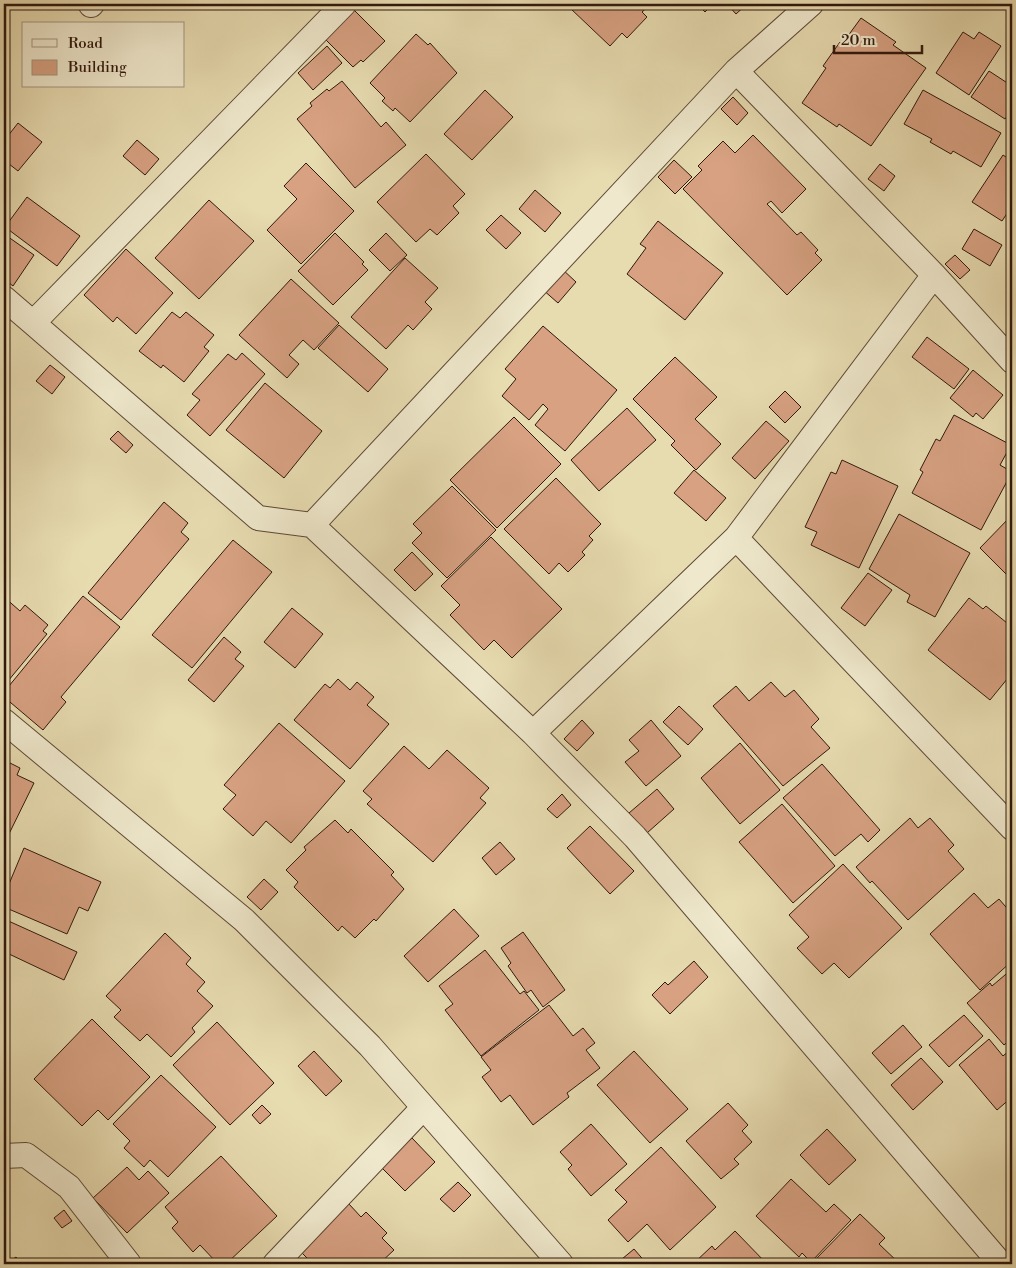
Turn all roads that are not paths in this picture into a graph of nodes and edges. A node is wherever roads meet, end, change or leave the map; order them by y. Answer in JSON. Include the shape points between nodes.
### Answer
{"nodes":[{"id":1,"x":344,"y":4,"type":"edge"},
{"id":2,"x":811,"y":4,"type":"edge"},
{"id":3,"x":736,"y":71,"type":"junction"},
{"id":4,"x":934,"y":275,"type":"junction"},
{"id":5,"x":4,"y":298,"type":"edge"},
{"id":6,"x":33,"y":323,"type":"junction"},
{"id":7,"x":1012,"y":361,"type":"edge"},
{"id":8,"x":312,"y":524,"type":"junction"},
{"id":9,"x":736,"y":538,"type":"junction"},
{"id":10,"x":4,"y":721,"type":"edge"},
{"id":11,"x":533,"y":733,"type":"junction"},
{"id":12,"x":1012,"y":828,"type":"edge"},
{"id":13,"x":423,"y":1108,"type":"junction"},
{"id":14,"x":4,"y":1156,"type":"edge"},
{"id":15,"x":129,"y":1264,"type":"edge"},
{"id":16,"x":275,"y":1264,"type":"edge"},
{"id":17,"x":562,"y":1264,"type":"edge"},
{"id":18,"x":1001,"y":1264,"type":"edge"}],
"edges":[{"from":1,"to":6,"type":"street"},
{"from":2,"to":3,"type":"street"},
{"from":3,"to":4,"type":"street"},
{"from":3,"to":8,"type":"street"},
{"from":4,"to":7,"type":"street"},
{"from":4,"to":9,"type":"street"},
{"from":5,"to":6,"type":"street"},
{"from":6,"to":8,"type":"street","via":[[258,518]]},
{"from":8,"to":11,"type":"street"},
{"from":9,"to":11,"type":"street"},
{"from":9,"to":12,"type":"street"},
{"from":10,"to":13,"type":"street","via":[[244,920],[370,1046]]},
{"from":11,"to":18,"type":"street","via":[[635,837]]},
{"from":13,"to":16,"type":"street"},
{"from":13,"to":17,"type":"street"},
{"from":14,"to":15,"type":"street","via":[[26,1155],[69,1187]]}]}
